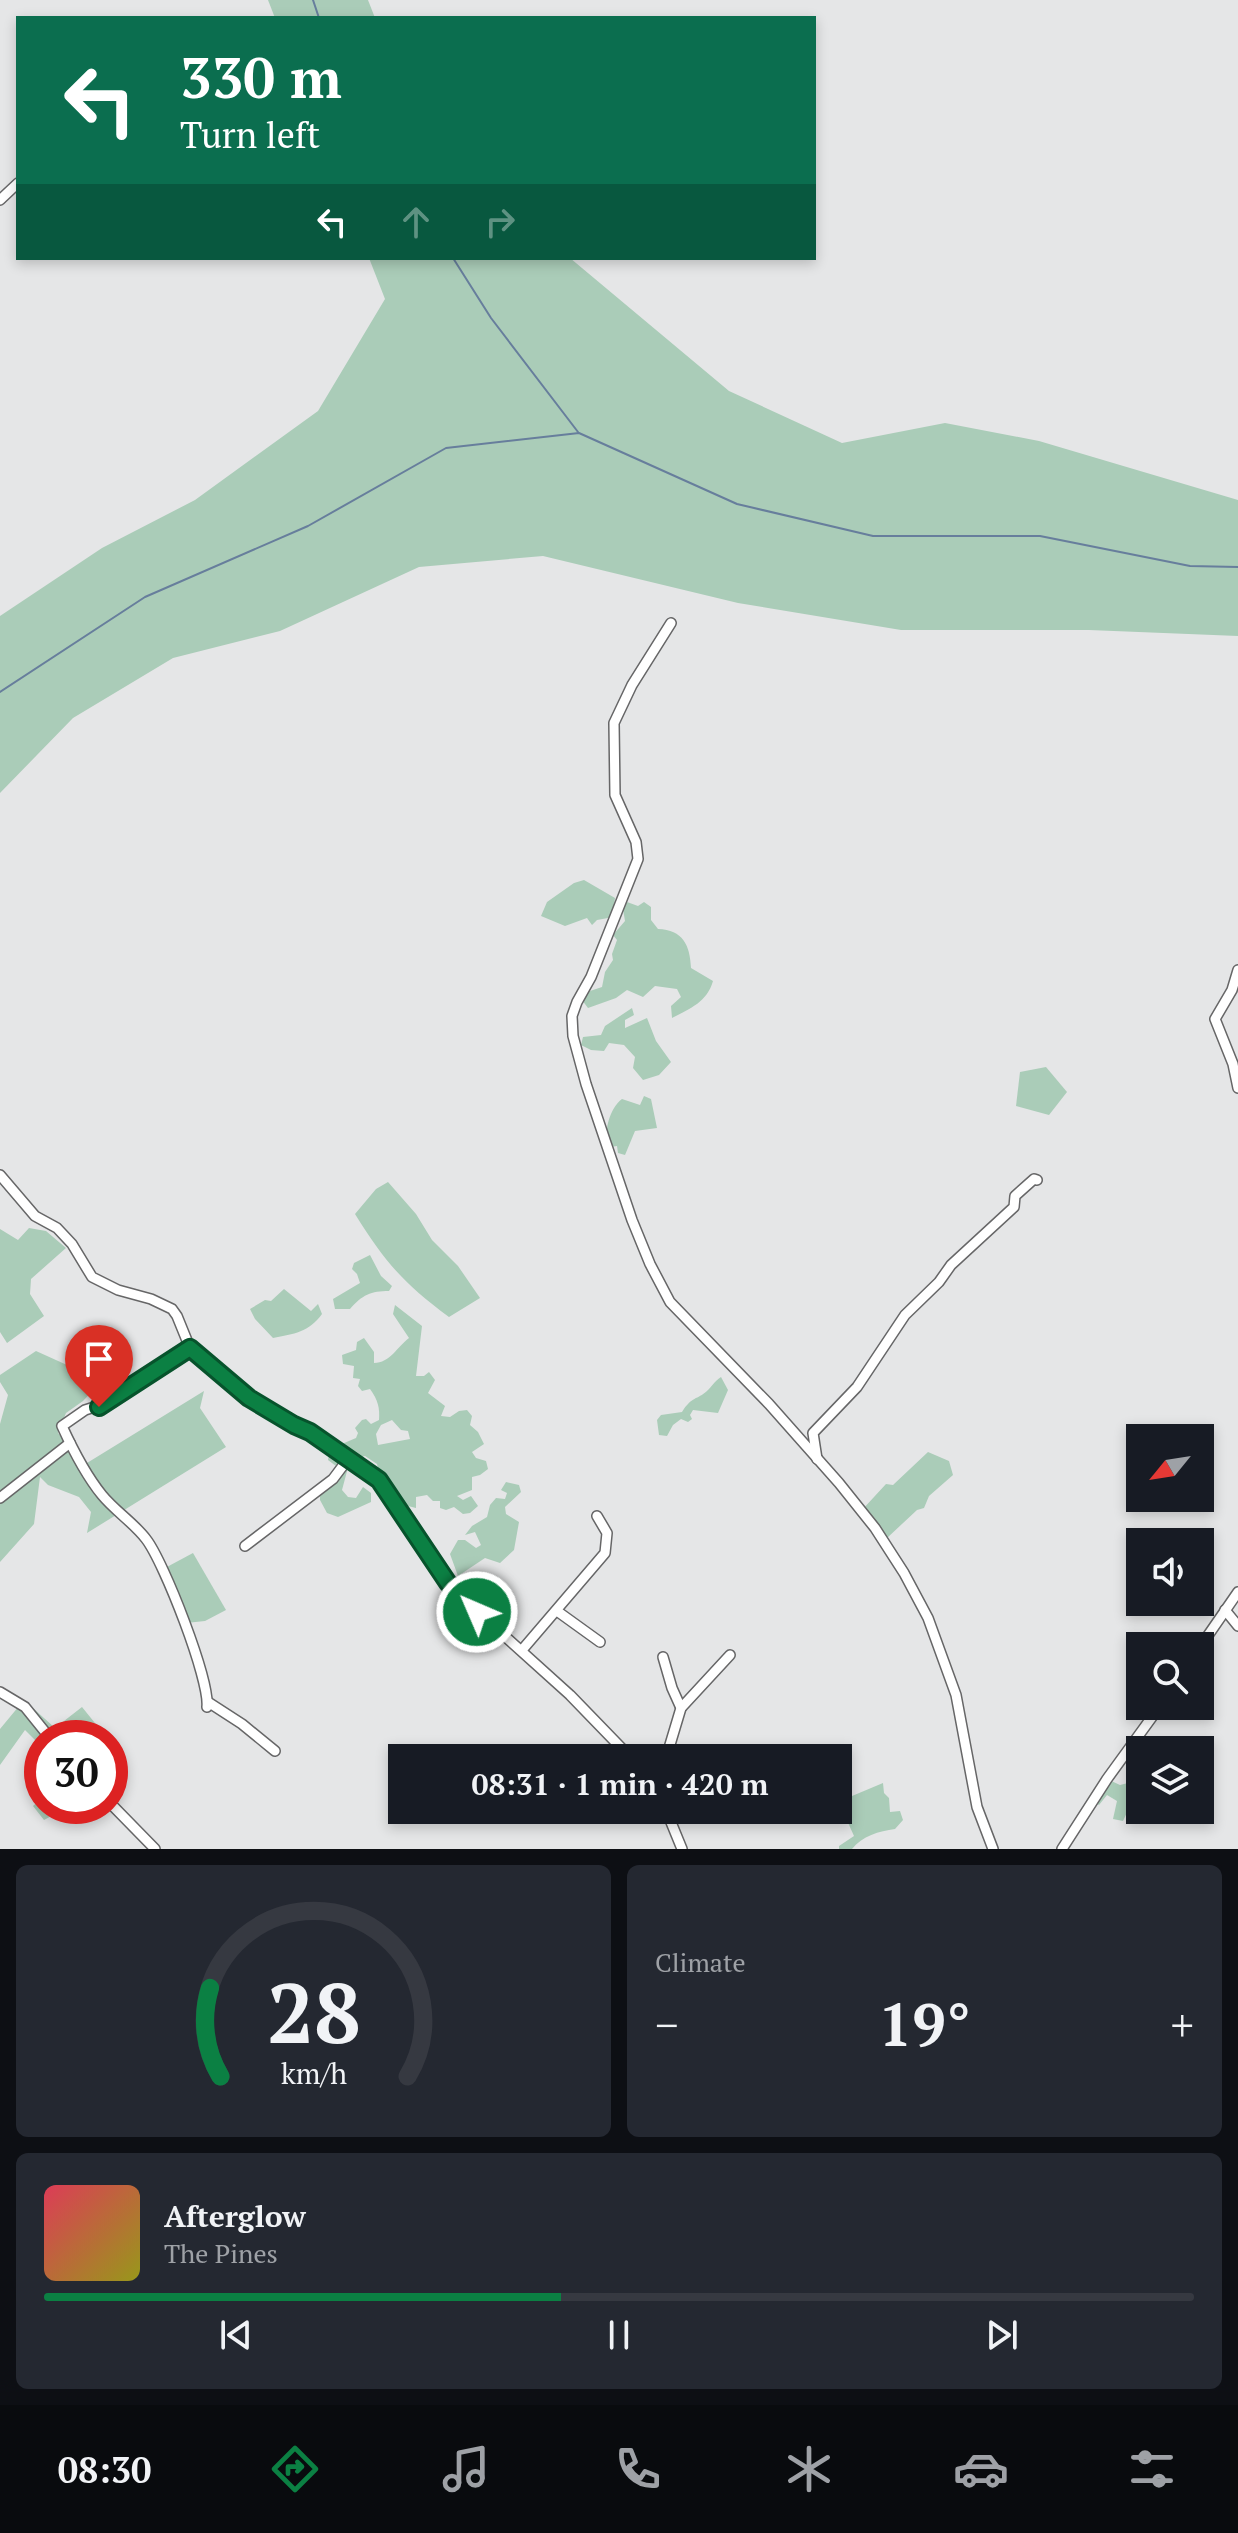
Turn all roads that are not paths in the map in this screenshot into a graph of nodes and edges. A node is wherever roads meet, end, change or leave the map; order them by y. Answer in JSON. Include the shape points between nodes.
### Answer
{"nodes":[{"id":1,"x":16,"y":185,"type":"edge"},
{"id":2,"x":0,"y":200,"type":"edge"},
{"id":3,"x":671,"y":623,"type":"dead end"},
{"id":4,"x":1238,"y":970,"type":"edge"},
{"id":5,"x":1238,"y":1088,"type":"edge"},
{"id":6,"x":0,"y":1175,"type":"edge"},
{"id":7,"x":1037,"y":1180,"type":"dead end"},
{"id":8,"x":190,"y":1348,"type":"junction"},
{"id":9,"x":70,"y":1443,"type":"junction"},
{"id":10,"x":348,"y":1459,"type":"junction"},
{"id":11,"x":817,"y":1459,"type":"junction"},
{"id":12,"x":0,"y":1498,"type":"edge"},
{"id":13,"x":597,"y":1516,"type":"dead end"},
{"id":14,"x":245,"y":1546,"type":"dead end"},
{"id":15,"x":1238,"y":1592,"type":"edge"},
{"id":16,"x":1225,"y":1610,"type":"junction"},
{"id":17,"x":557,"y":1611,"type":"junction"},
{"id":18,"x":1238,"y":1626,"type":"edge"},
{"id":19,"x":1210,"y":1632,"type":"edge"},
{"id":20,"x":600,"y":1642,"type":"dead end"},
{"id":21,"x":522,"y":1650,"type":"junction"},
{"id":22,"x":730,"y":1655,"type":"dead end"},
{"id":23,"x":663,"y":1657,"type":"dead end"},
{"id":24,"x":0,"y":1692,"type":"edge"},
{"id":25,"x":681,"y":1708,"type":"junction"},
{"id":26,"x":35,"y":1720,"type":"edge"},
{"id":27,"x":1150,"y":1720,"type":"edge"},
{"id":28,"x":617,"y":1744,"type":"edge"},
{"id":29,"x":670,"y":1744,"type":"edge"},
{"id":30,"x":275,"y":1751,"type":"dead end"},
{"id":31,"x":128,"y":1821,"type":"edge"},
{"id":32,"x":672,"y":1824,"type":"edge"},
{"id":33,"x":155,"y":1849,"type":"edge"},
{"id":34,"x":682,"y":1849,"type":"edge"},
{"id":35,"x":993,"y":1849,"type":"edge"},
{"id":36,"x":1062,"y":1849,"type":"edge"}],
"edges":[{"from":1,"to":2,"type":"street"},
{"from":3,"to":11,"type":"street","via":[[614,723],[615,795],[638,859],[577,1002],[573,1036],[632,1220],[662,1288],[680,1314]]},
{"from":4,"to":5,"type":"street","via":[[1215,1019]]},
{"from":6,"to":8,"type":"street","via":[[35,1216],[72,1244],[92,1277],[172,1309]]},
{"from":7,"to":11,"type":"street","via":[[1015,1196],[1014,1207],[905,1315],[857,1387],[815,1431]]},
{"from":8,"to":9,"type":"street","via":[[62,1426]]},
{"from":8,"to":10,"type":"street","via":[[249,1398]]},
{"from":9,"to":12,"type":"street"},
{"from":9,"to":30,"type":"street","via":[[101,1495],[146,1539],[157,1559],[197,1657],[207,1704]]},
{"from":10,"to":14,"type":"street","via":[[333,1479]]},
{"from":10,"to":21,"type":"street","via":[[379,1480],[459,1595]]},
{"from":11,"to":35,"type":"street","via":[[875,1528],[928,1618],[956,1695],[977,1807]]},
{"from":13,"to":17,"type":"street","via":[[607,1533],[605,1553]]},
{"from":15,"to":16,"type":"street"},
{"from":16,"to":18,"type":"street"},
{"from":16,"to":19,"type":"street"},
{"from":17,"to":20,"type":"street"},
{"from":17,"to":21,"type":"street"},
{"from":21,"to":28,"type":"street"},
{"from":22,"to":25,"type":"street"},
{"from":23,"to":25,"type":"street"},
{"from":24,"to":26,"type":"street"},
{"from":25,"to":29,"type":"street"},
{"from":27,"to":36,"type":"street"},
{"from":31,"to":33,"type":"street"},
{"from":32,"to":34,"type":"street"}]}
